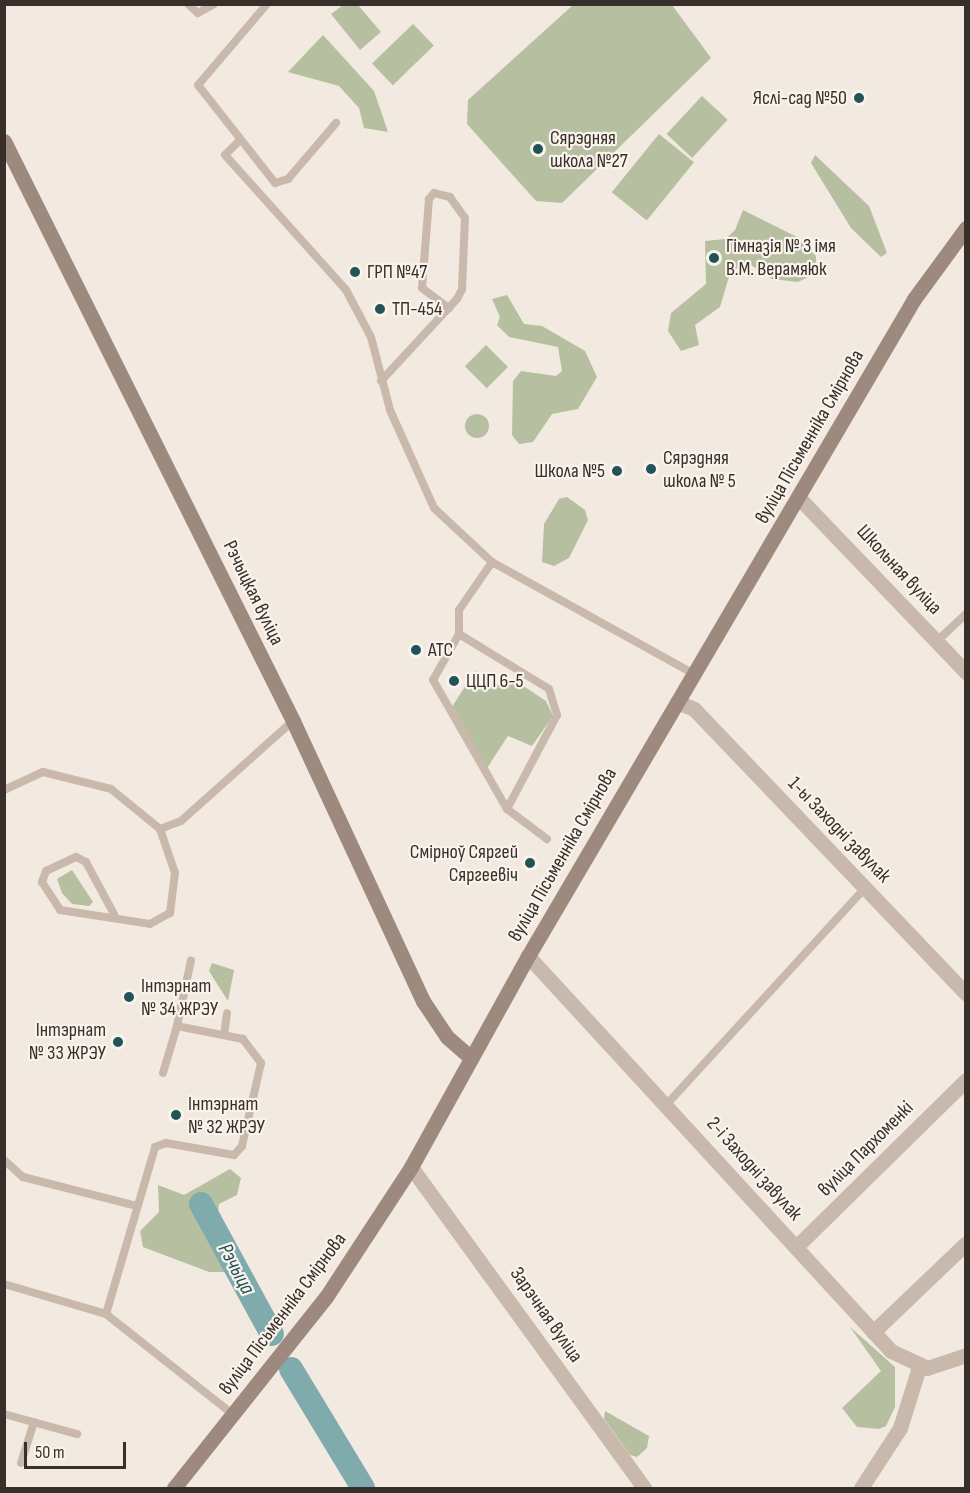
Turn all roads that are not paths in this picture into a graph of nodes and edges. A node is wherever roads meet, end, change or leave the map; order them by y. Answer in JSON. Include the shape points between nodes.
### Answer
{"nodes":[{"id":1,"x":188,"y":4,"type":"edge"},
{"id":2,"x":214,"y":4,"type":"edge"},
{"id":3,"x":267,"y":4,"type":"edge"},
{"id":4,"x":336,"y":123,"type":"dead end"},
{"id":5,"x":240,"y":140,"type":"junction"},
{"id":6,"x":4,"y":141,"type":"edge"},
{"id":7,"x":966,"y":228,"type":"edge"},
{"id":8,"x":449,"y":308,"type":"junction"},
{"id":9,"x":381,"y":381,"type":"junction"},
{"id":10,"x":800,"y":499,"type":"junction"},
{"id":11,"x":492,"y":562,"type":"junction"},
{"id":12,"x":966,"y":614,"type":"edge"},
{"id":13,"x":459,"y":634,"type":"junction"},
{"id":14,"x":937,"y":641,"type":"junction"},
{"id":15,"x":966,"y":672,"type":"edge"},
{"id":16,"x":694,"y":674,"type":"junction"},
{"id":17,"x":677,"y":702,"type":"junction"},
{"id":18,"x":293,"y":721,"type":"junction"},
{"id":19,"x":4,"y":790,"type":"edge"},
{"id":20,"x":507,"y":809,"type":"junction"},
{"id":21,"x":160,"y":830,"type":"junction"},
{"id":22,"x":547,"y":839,"type":"dead end"},
{"id":23,"x":865,"y":888,"type":"junction"},
{"id":24,"x":114,"y":914,"type":"junction"},
{"id":25,"x":528,"y":956,"type":"junction"},
{"id":26,"x":191,"y":960,"type":"dead end"},
{"id":27,"x":966,"y":994,"type":"edge"},
{"id":28,"x":227,"y":1013,"type":"dead end"},
{"id":29,"x":177,"y":1026,"type":"junction"},
{"id":30,"x":224,"y":1035,"type":"junction"},
{"id":31,"x":471,"y":1058,"type":"junction"},
{"id":32,"x":163,"y":1073,"type":"dead end"},
{"id":33,"x":966,"y":1080,"type":"edge"},
{"id":34,"x":667,"y":1104,"type":"junction"},
{"id":35,"x":4,"y":1160,"type":"edge"},
{"id":36,"x":411,"y":1167,"type":"junction"},
{"id":37,"x":137,"y":1206,"type":"junction"},
{"id":38,"x":966,"y":1243,"type":"edge"},
{"id":39,"x":796,"y":1247,"type":"junction"},
{"id":40,"x":4,"y":1284,"type":"edge"},
{"id":41,"x":106,"y":1314,"type":"junction"},
{"id":42,"x":873,"y":1332,"type":"junction"},
{"id":43,"x":966,"y":1355,"type":"edge"},
{"id":44,"x":919,"y":1367,"type":"junction"},
{"id":45,"x":4,"y":1414,"type":"edge"},
{"id":46,"x":234,"y":1415,"type":"junction"},
{"id":47,"x":34,"y":1422,"type":"junction"},
{"id":48,"x":77,"y":1434,"type":"dead end"},
{"id":49,"x":21,"y":1463,"type":"dead end"},
{"id":50,"x":174,"y":1488,"type":"edge"},
{"id":51,"x":644,"y":1488,"type":"edge"},
{"id":52,"x":861,"y":1488,"type":"edge"}],
"edges":[{"from":1,"to":2,"type":"lane","via":[[198,13]]},
{"from":3,"to":5,"type":"lane","via":[[198,85]]},
{"from":4,"to":5,"type":"lane","via":[[288,179],[275,183]]},
{"from":5,"to":9,"type":"lane","via":[[225,155],[346,290],[371,337]]},
{"from":6,"to":18,"type":"main road","name":"Рэчыцкая вуліца"},
{"from":7,"to":10,"type":"main road","name":"вуліца Пісьменніка Смірнова","via":[[928,275]]},
{"from":8,"to":8,"type":"lane","via":[[462,289],[465,218],[450,197],[434,193],[429,199],[422,288]]},
{"from":8,"to":9,"type":"lane"},
{"from":9,"to":11,"type":"lane","via":[[398,431],[434,508]]},
{"from":10,"to":14,"type":"street","name":"Школьная вуліца"},
{"from":10,"to":16,"type":"main road","name":"вуліца Пісьменніка Смірнова"},
{"from":11,"to":13,"type":"lane","via":[[459,610]]},
{"from":11,"to":16,"type":"lane"},
{"from":12,"to":14,"type":"lane"},
{"from":13,"to":20,"type":"lane","via":[[433,680]]},
{"from":13,"to":20,"type":"lane","via":[[549,689],[557,715]]},
{"from":14,"to":15,"type":"street","name":"Школьная вуліца"},
{"from":16,"to":17,"type":"main road","name":"вуліца Пісьменніка Смірнова"},
{"from":17,"to":23,"type":"street","name":"1-ы Заходні завулак","via":[[694,709]]},
{"from":17,"to":25,"type":"main road","name":"вуліца Пісьменніка Смірнова"},
{"from":18,"to":21,"type":"lane","via":[[181,821]]},
{"from":18,"to":31,"type":"main road","name":"Рэчыцкая вуліца","via":[[423,1001],[447,1037]]},
{"from":19,"to":21,"type":"lane","via":[[43,772],[111,789]]},
{"from":20,"to":22,"type":"lane"},
{"from":21,"to":24,"type":"lane","via":[[175,873],[170,913],[150,924]]},
{"from":23,"to":27,"type":"street","name":"1-ы Заходні завулак"},
{"from":23,"to":34,"type":"lane"},
{"from":24,"to":24,"type":"lane","via":[[86,861],[76,857],[46,871],[42,882],[60,910],[84,917]]},
{"from":25,"to":31,"type":"main road","name":"вуліца Пісьменніка Смірнова"},
{"from":25,"to":34,"type":"street","name":"2-і Заходні завулак"},
{"from":26,"to":29,"type":"lane"},
{"from":28,"to":30,"type":"lane"},
{"from":29,"to":30,"type":"lane"},
{"from":29,"to":32,"type":"lane"},
{"from":30,"to":37,"type":"lane","via":[[243,1039],[261,1063],[243,1146],[225,1156],[166,1143],[155,1147]]},
{"from":31,"to":36,"type":"main road","name":"вуліца Пісьменніка Смірнова"},
{"from":33,"to":39,"type":"street","name":"вуліца Пархоменкі"},
{"from":34,"to":39,"type":"street","name":"2-і Заходні завулак"},
{"from":35,"to":37,"type":"lane","via":[[23,1177]]},
{"from":36,"to":46,"type":"main road","name":"вуліца Пісьменніка Смірнова","via":[[326,1297]]},
{"from":36,"to":51,"type":"street","name":"Зарэчная вуліца"},
{"from":37,"to":41,"type":"lane"},
{"from":38,"to":42,"type":"street"},
{"from":39,"to":42,"type":"street","name":"2-і Заходні завулак"},
{"from":40,"to":41,"type":"lane"},
{"from":41,"to":46,"type":"lane"},
{"from":42,"to":44,"type":"street","name":"2-і Заходні завулак","via":[[896,1355]]},
{"from":43,"to":44,"type":"street","via":[[937,1368]]},
{"from":44,"to":52,"type":"street","via":[[900,1428]]},
{"from":45,"to":47,"type":"lane"},
{"from":46,"to":50,"type":"main road","name":"вуліца Пісьменніка Смірнова"},
{"from":47,"to":48,"type":"lane"},
{"from":47,"to":49,"type":"lane"}]}
